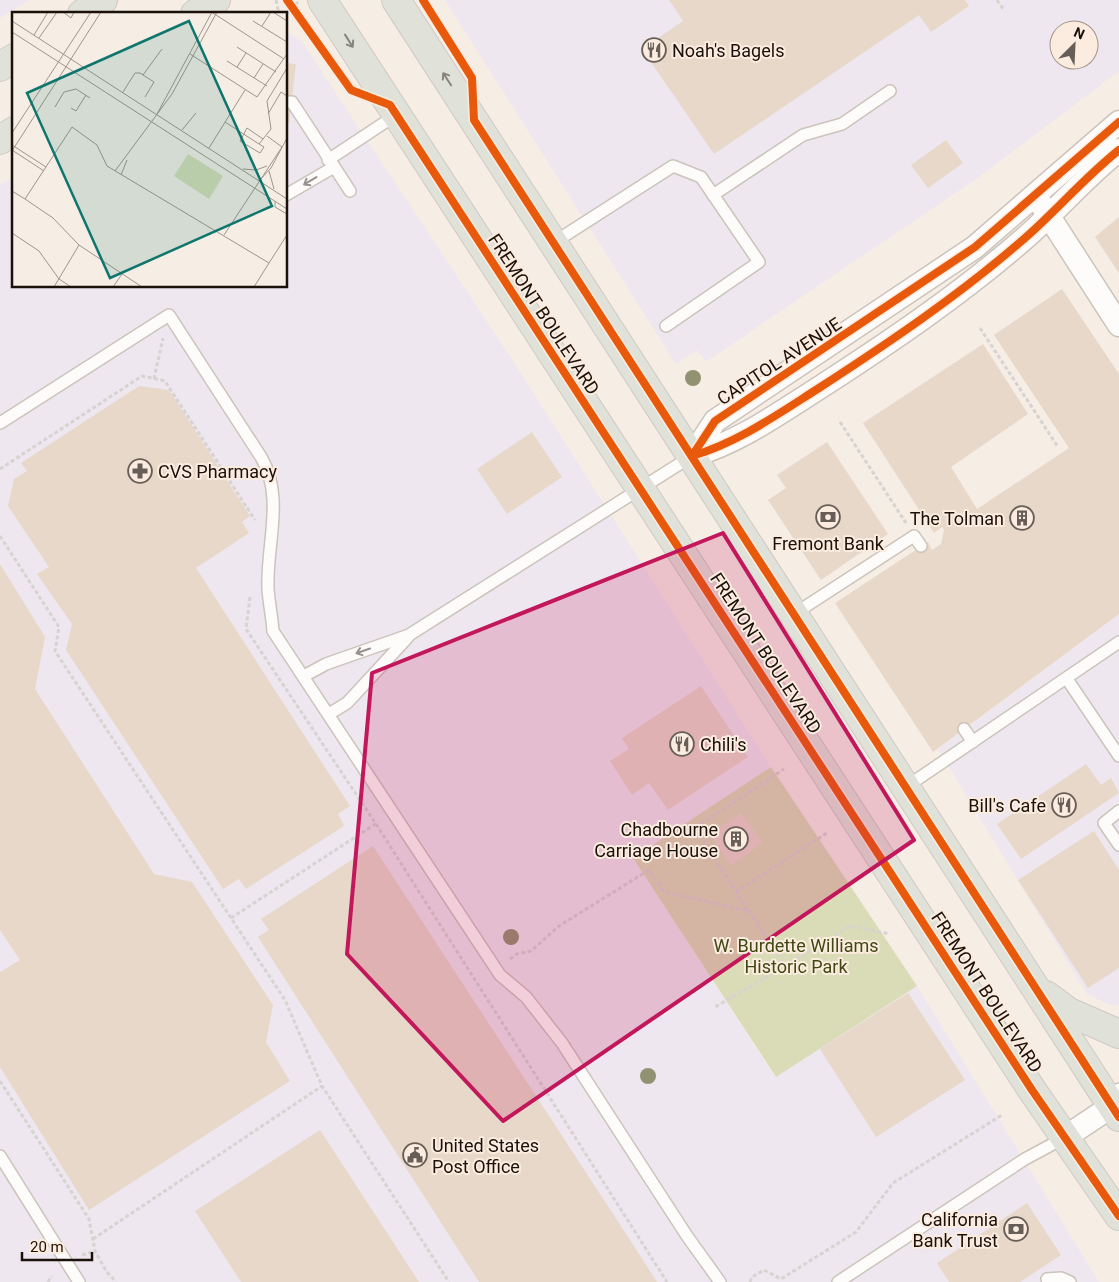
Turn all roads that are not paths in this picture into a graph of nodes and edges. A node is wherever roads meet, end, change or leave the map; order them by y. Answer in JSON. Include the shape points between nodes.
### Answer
{"nodes":[{"id":1,"x":103,"y":0,"type":"edge"},
{"id":2,"x":216,"y":0,"type":"edge"},
{"id":3,"x":322,"y":0,"type":"edge"},
{"id":4,"x":396,"y":0,"type":"edge"},
{"id":5,"x":85,"y":12,"type":"edge"},
{"id":6,"x":198,"y":12,"type":"edge"},
{"id":7,"x":890,"y":91,"type":"dead end"},
{"id":8,"x":288,"y":102,"type":"edge"},
{"id":9,"x":396,"y":115,"type":"junction"},
{"id":10,"x":1119,"y":122,"type":"edge"},
{"id":11,"x":12,"y":132,"type":"edge"},
{"id":12,"x":0,"y":140,"type":"edge"},
{"id":13,"x":1119,"y":150,"type":"edge"},
{"id":14,"x":331,"y":163,"type":"junction"},
{"id":15,"x":350,"y":191,"type":"dead end"},
{"id":16,"x":288,"y":194,"type":"edge"},
{"id":17,"x":713,"y":195,"type":"junction"},
{"id":18,"x":1034,"y":195,"type":"junction"},
{"id":19,"x":1048,"y":215,"type":"junction"},
{"id":20,"x":553,"y":243,"type":"junction"},
{"id":21,"x":1119,"y":325,"type":"edge"},
{"id":22,"x":666,"y":326,"type":"dead end"},
{"id":23,"x":0,"y":423,"type":"edge"},
{"id":24,"x":692,"y":456,"type":"junction"},
{"id":25,"x":641,"y":489,"type":"junction"},
{"id":26,"x":921,"y":546,"type":"dead end"},
{"id":27,"x":794,"y":614,"type":"junction"},
{"id":28,"x":409,"y":635,"type":"junction"},
{"id":29,"x":1119,"y":642,"type":"edge"},
{"id":30,"x":304,"y":676,"type":"junction"},
{"id":31,"x":1067,"y":678,"type":"junction"},
{"id":32,"x":329,"y":714,"type":"junction"},
{"id":33,"x":964,"y":729,"type":"dead end"},
{"id":34,"x":973,"y":742,"type":"junction"},
{"id":35,"x":1119,"y":756,"type":"edge"},
{"id":36,"x":906,"y":787,"type":"junction"},
{"id":37,"x":1119,"y":811,"type":"edge"},
{"id":38,"x":1119,"y":845,"type":"edge"},
{"id":39,"x":1035,"y":988,"type":"junction"},
{"id":40,"x":1119,"y":1034,"type":"edge"},
{"id":41,"x":1117,"y":1106,"type":"edge"},
{"id":42,"x":1064,"y":1138,"type":"junction"},
{"id":43,"x":0,"y":1156,"type":"edge"},
{"id":44,"x":1119,"y":1216,"type":"edge"},
{"id":45,"x":1047,"y":1279,"type":"dead end"},
{"id":46,"x":79,"y":1282,"type":"edge"},
{"id":47,"x":720,"y":1282,"type":"edge"},
{"id":48,"x":838,"y":1282,"type":"edge"},
{"id":49,"x":1070,"y":1282,"type":"edge"}],
"edges":[{"from":1,"to":5,"type":"main road"},
{"from":2,"to":6,"type":"main road"},
{"from":3,"to":9,"type":"main road","name":"FREMONT BOULEVARD","one_way":true},
{"from":20,"to":4,"type":"main road","one_way":true},
{"from":7,"to":17,"type":"lane","via":[[842,124],[803,135]]},
{"from":8,"to":14,"type":"lane","via":[[292,102]]},
{"from":9,"to":14,"type":"lane"},
{"from":9,"to":25,"type":"main road","name":"FREMONT BOULEVARD"},
{"from":10,"to":18,"type":"street","name":"CAPITOL AVENUE"},
{"from":11,"to":12,"type":"main road"},
{"from":13,"to":19,"type":"street"},
{"from":14,"to":15,"type":"lane"},
{"from":14,"to":16,"type":"lane","one_way":true},
{"from":17,"to":20,"type":"lane","via":[[701,177],[673,166]]},
{"from":17,"to":22,"type":"lane","via":[[759,262]]},
{"from":18,"to":19,"type":"street"},
{"from":18,"to":24,"type":"street","name":"CAPITOL AVENUE","via":[[974,247],[715,421]]},
{"from":19,"to":21,"type":"street"},
{"from":19,"to":24,"type":"street","via":[[971,283],[903,332],[742,437]]},
{"from":20,"to":24,"type":"main road"},
{"from":23,"to":30,"type":"lane","via":[[169,315],[272,479],[274,498],[268,588],[274,631]]},
{"from":24,"to":25,"type":"lane"},
{"from":24,"to":27,"type":"main road"},
{"from":25,"to":28,"type":"lane"},
{"from":25,"to":42,"type":"main road","name":"FREMONT BOULEVARD"},
{"from":26,"to":27,"type":"lane","via":[[914,536]]},
{"from":27,"to":36,"type":"main road"},
{"from":28,"to":30,"type":"lane","one_way":true,"via":[[326,664]]},
{"from":28,"to":32,"type":"lane","via":[[347,703]]},
{"from":29,"to":31,"type":"lane"},
{"from":30,"to":32,"type":"lane"},
{"from":31,"to":34,"type":"lane"},
{"from":31,"to":35,"type":"lane"},
{"from":32,"to":47,"type":"lane","via":[[500,975],[526,997],[562,1043]]},
{"from":33,"to":34,"type":"lane"},
{"from":34,"to":36,"type":"lane"},
{"from":36,"to":39,"type":"main road"},
{"from":37,"to":38,"type":"lane","via":[[1104,823]]},
{"from":39,"to":40,"type":"main road","via":[[1070,1012]]},
{"from":39,"to":41,"type":"main road"},
{"from":41,"to":42,"type":"street"},
{"from":42,"to":44,"type":"main road","name":"FREMONT BOULEVARD"},
{"from":42,"to":48,"type":"lane"},
{"from":43,"to":46,"type":"lane"},
{"from":45,"to":49,"type":"lane","via":[[1061,1278]]}]}
